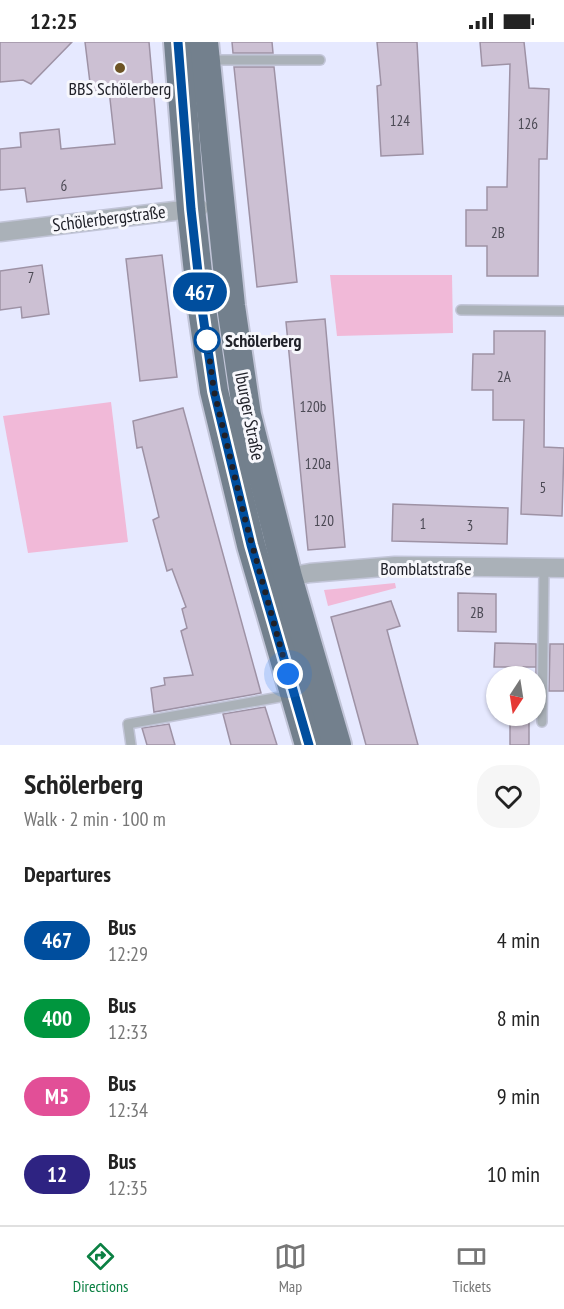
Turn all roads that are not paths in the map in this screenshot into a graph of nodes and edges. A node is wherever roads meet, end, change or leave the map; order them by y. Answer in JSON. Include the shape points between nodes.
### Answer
{"nodes":[{"id":1,"x":178,"y":42,"type":"edge"},
{"id":2,"x":204,"y":51,"type":"edge"},
{"id":3,"x":320,"y":60,"type":"dead end"},
{"id":4,"x":219,"y":207,"type":"junction"},
{"id":5,"x":191,"y":209,"type":"junction"},
{"id":6,"x":0,"y":232,"type":"edge"},
{"id":7,"x":461,"y":310,"type":"dead end"},
{"id":8,"x":564,"y":312,"type":"edge"},
{"id":9,"x":564,"y":568,"type":"edge"},
{"id":10,"x":544,"y":569,"type":"junction"},
{"id":11,"x":288,"y":578,"type":"junction"},
{"id":12,"x":543,"y":666,"type":"edge"},
{"id":13,"x":294,"y":695,"type":"junction"},
{"id":14,"x":131,"y":745,"type":"edge"},
{"id":15,"x":309,"y":745,"type":"edge"},
{"id":16,"x":337,"y":745,"type":"edge"}],
"edges":[{"from":1,"to":5,"type":"main road","name":"Iburger Straße"},
{"from":2,"to":3,"type":"lane"},
{"from":2,"to":4,"type":"main road","name":"Iburger Straße"},
{"from":4,"to":5,"type":"street","name":"Schölerbergstraße"},
{"from":4,"to":11,"type":"main road","name":"Iburger Straße","via":[[247,415]]},
{"from":5,"to":6,"type":"street","name":"Schölerbergstraße"},
{"from":5,"to":13,"type":"main road","name":"Iburger Straße","via":[[214,391],[251,545]]},
{"from":7,"to":8,"type":"lane"},
{"from":9,"to":10,"type":"street","name":"Bomblatstraße"},
{"from":10,"to":11,"type":"street","name":"Bomblatstraße","via":[[395,566]]},
{"from":10,"to":12,"type":"lane"},
{"from":11,"to":16,"type":"main road","name":"Iburger Straße"},
{"from":13,"to":14,"type":"lane","via":[[128,724]]},
{"from":13,"to":15,"type":"main road","name":"Iburger Straße"}]}
